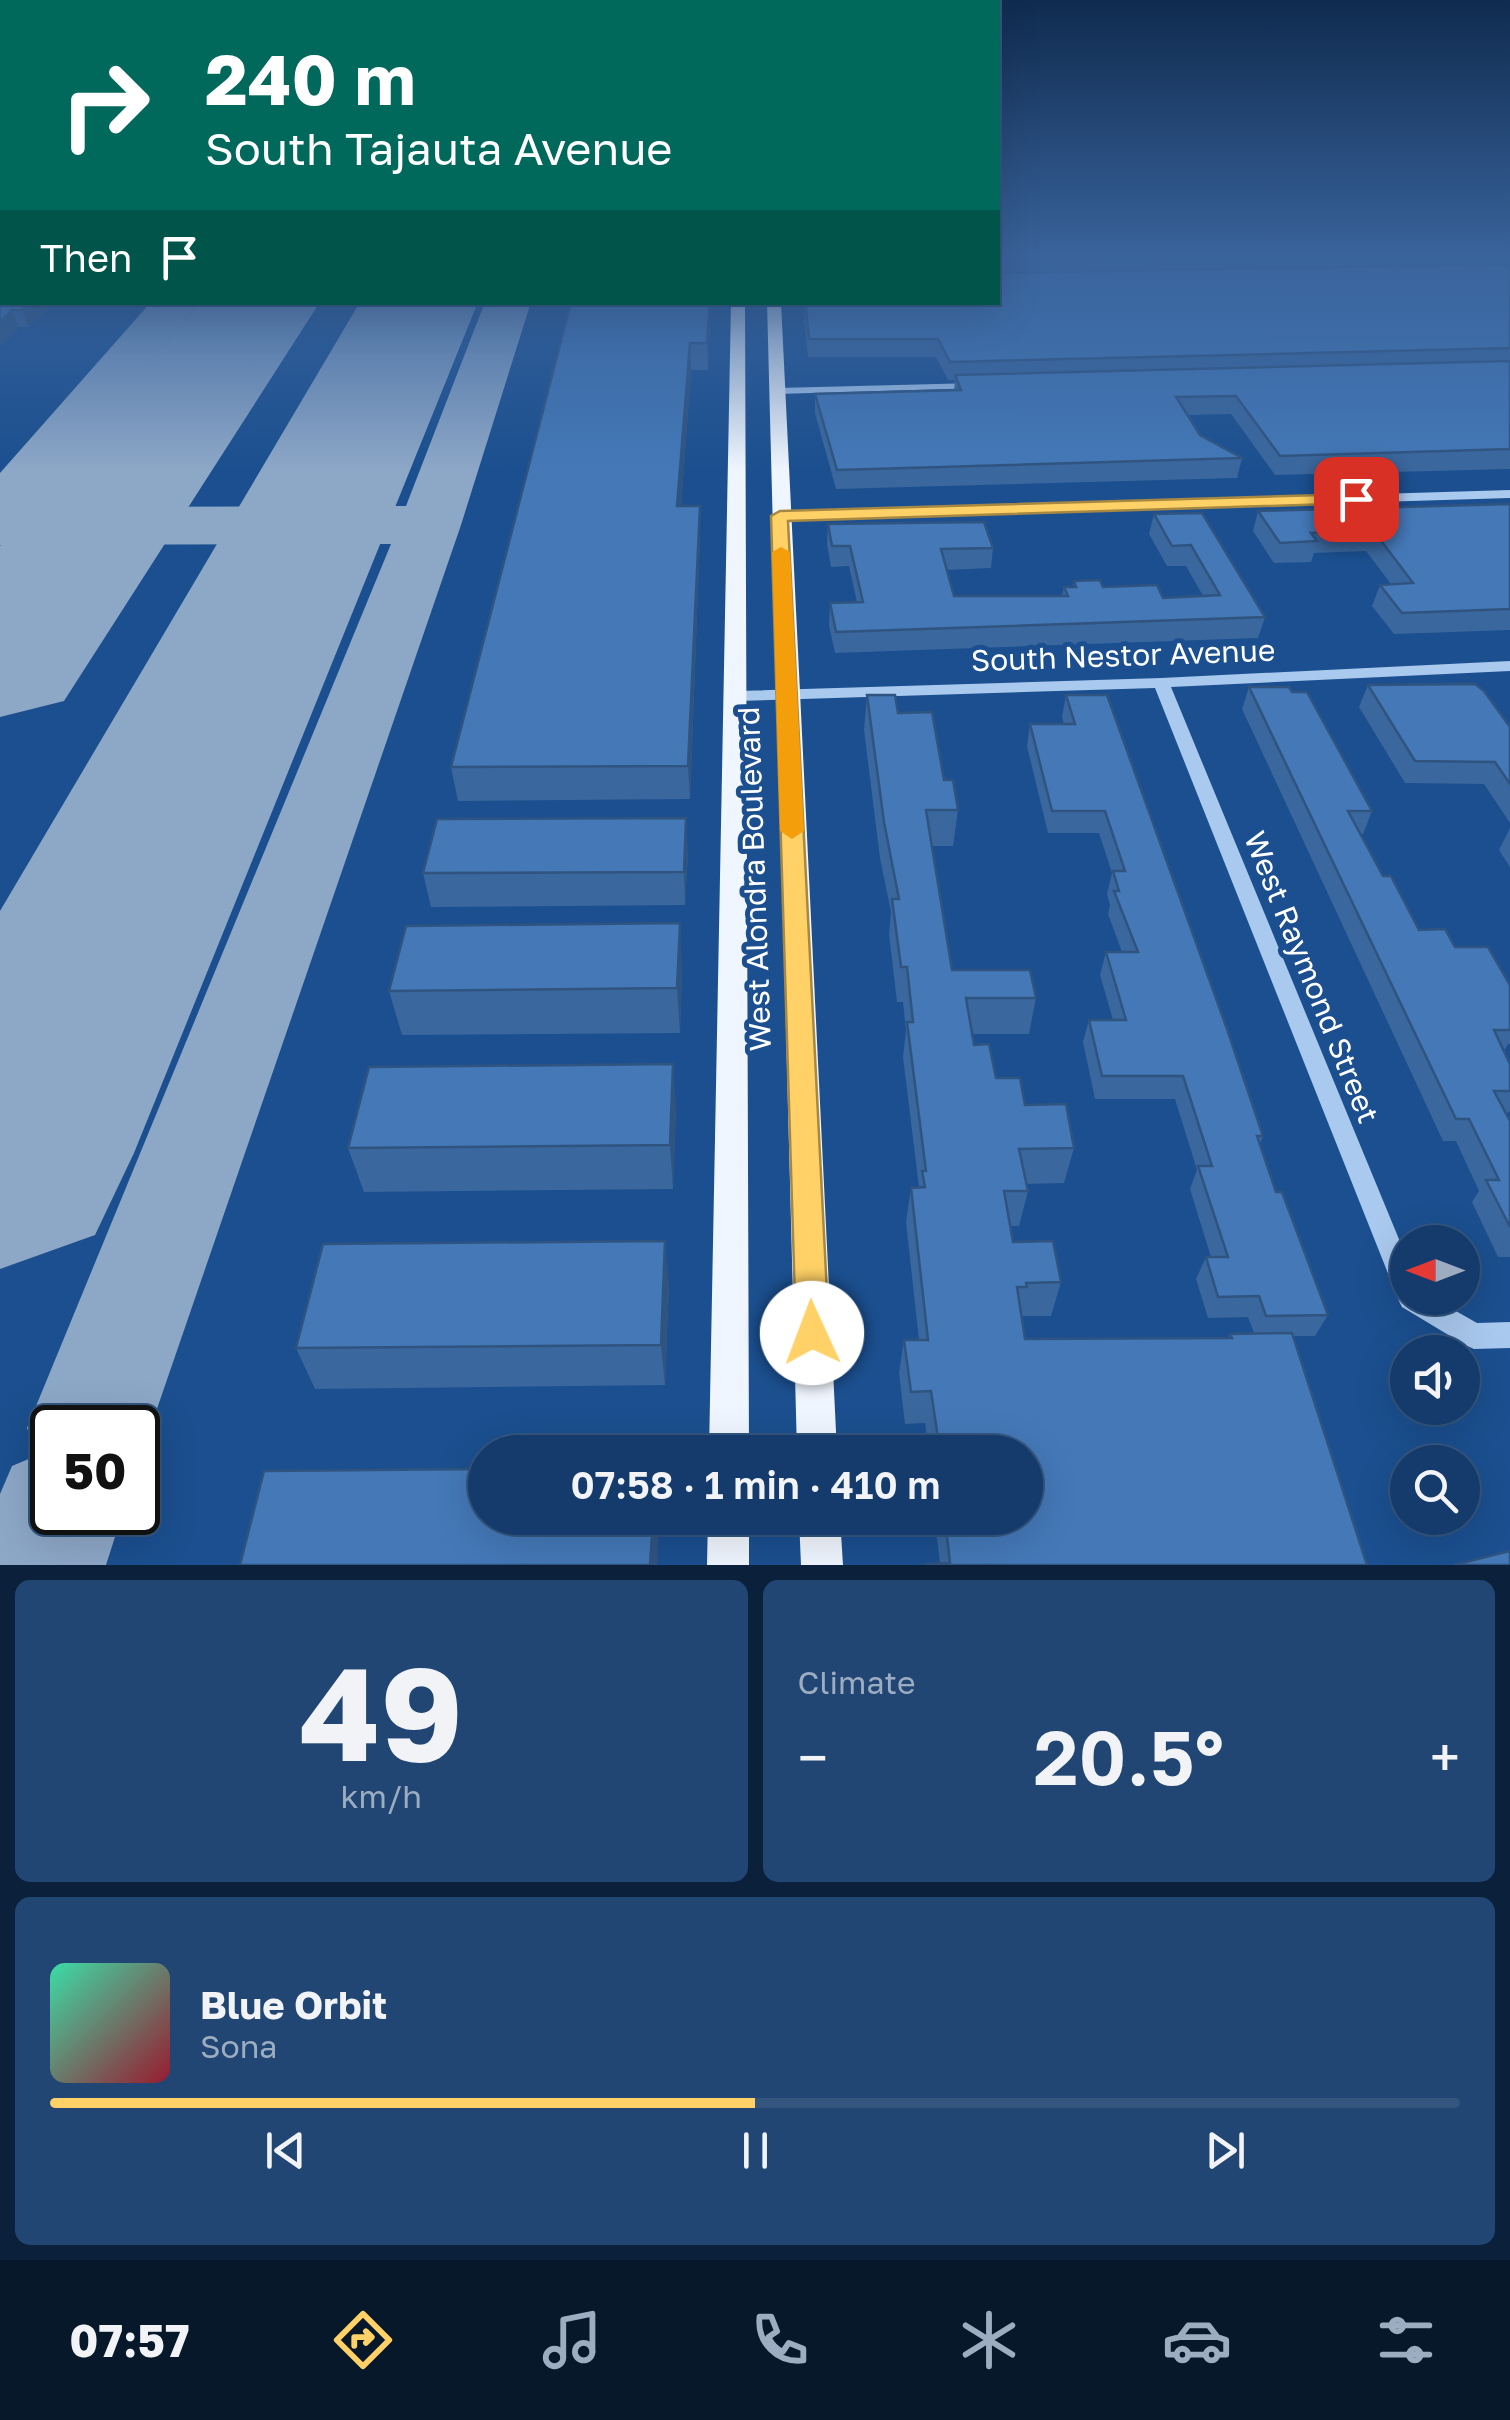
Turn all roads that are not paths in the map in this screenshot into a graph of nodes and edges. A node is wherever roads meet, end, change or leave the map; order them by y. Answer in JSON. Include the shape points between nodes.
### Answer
{"nodes":[{"id":1,"x":738,"y":325,"type":"edge"},
{"id":2,"x":775,"y":325,"type":"edge"},
{"id":3,"x":984,"y":386,"type":"edge"},
{"id":4,"x":777,"y":391,"type":"junction"},
{"id":5,"x":1510,"y":494,"type":"edge"},
{"id":6,"x":780,"y":516,"type":"junction"},
{"id":7,"x":1510,"y":666,"type":"edge"},
{"id":8,"x":1161,"y":683,"type":"junction"},
{"id":9,"x":786,"y":694,"type":"junction"},
{"id":10,"x":738,"y":696,"type":"junction"},
{"id":11,"x":1390,"y":1248,"type":"edge"},
{"id":12,"x":1441,"y":1315,"type":"edge"},
{"id":13,"x":1510,"y":1334,"type":"edge"},
{"id":14,"x":730,"y":1435,"type":"edge"},
{"id":15,"x":817,"y":1435,"type":"edge"},
{"id":16,"x":729,"y":1535,"type":"edge"},
{"id":17,"x":821,"y":1535,"type":"edge"},
{"id":18,"x":728,"y":1565,"type":"edge"},
{"id":19,"x":822,"y":1565,"type":"edge"}],
"edges":[{"from":1,"to":10,"type":"main road","name":"West Alondra Boulevard"},
{"from":2,"to":4,"type":"main road","name":"West Alondra Boulevard"},
{"from":3,"to":4,"type":"street"},
{"from":4,"to":6,"type":"main road","name":"West Alondra Boulevard"},
{"from":5,"to":6,"type":"street"},
{"from":6,"to":9,"type":"main road","name":"West Alondra Boulevard"},
{"from":7,"to":8,"type":"street","name":"South Nestor Avenue"},
{"from":8,"to":9,"type":"street","name":"South Nestor Avenue"},
{"from":8,"to":11,"type":"street","name":"West Raymond Street"},
{"from":9,"to":10,"type":"street","name":"South Nestor Avenue"},
{"from":9,"to":15,"type":"main road","name":"West Alondra Boulevard"},
{"from":10,"to":14,"type":"main road","name":"West Alondra Boulevard"},
{"from":12,"to":13,"type":"street","via":[[1474,1336]]},
{"from":16,"to":18,"type":"main road"},
{"from":17,"to":19,"type":"main road"}]}
